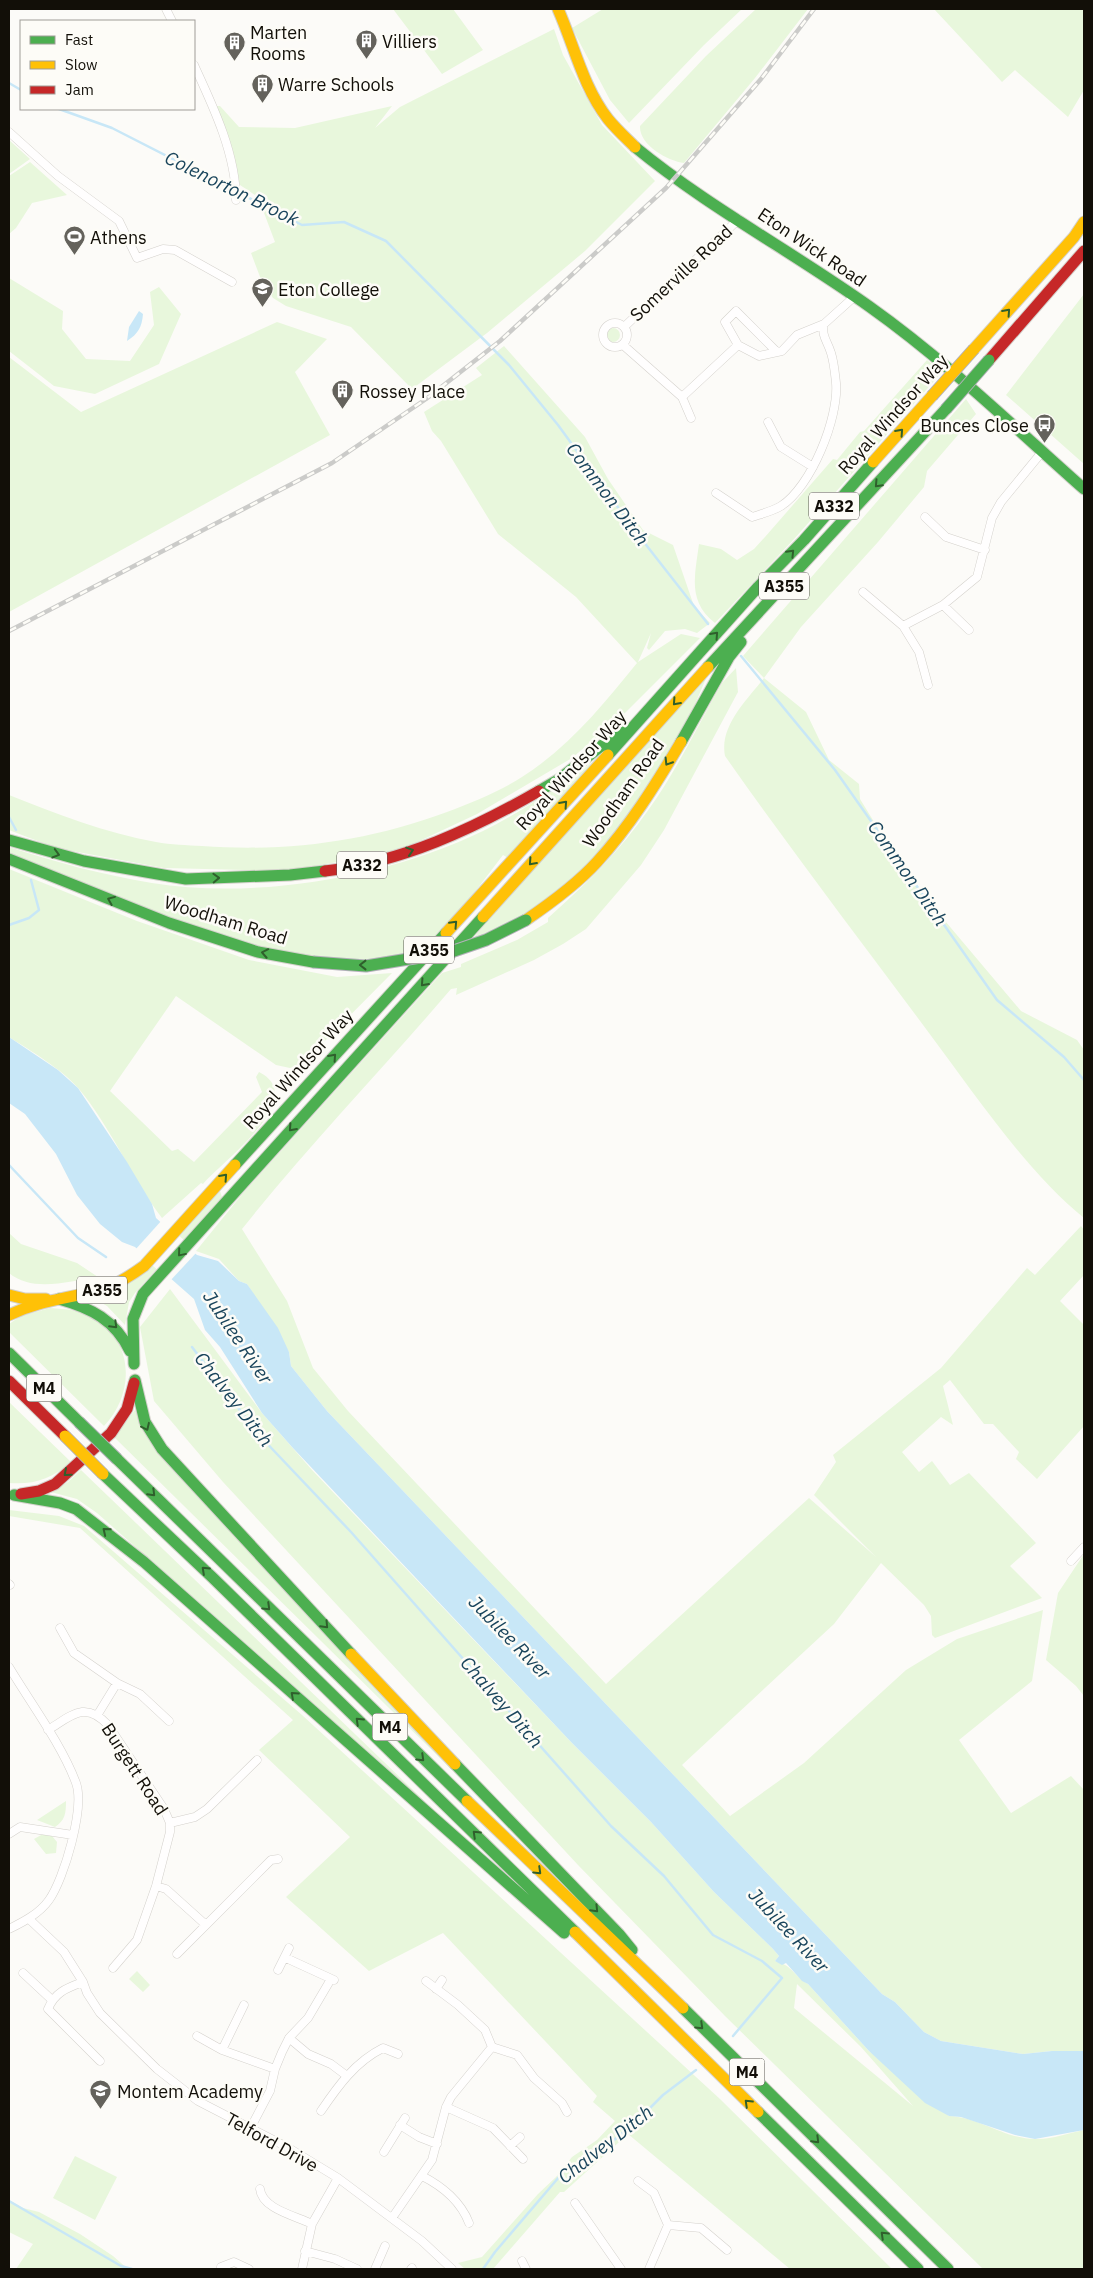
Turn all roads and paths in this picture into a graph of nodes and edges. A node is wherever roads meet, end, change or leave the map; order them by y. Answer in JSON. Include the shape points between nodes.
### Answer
{"nodes":[{"id":1,"x":558,"y":9,"type":"edge"},
{"id":2,"x":195,"y":67,"type":"edge"},
{"id":3,"x":9,"y":132,"type":"edge"},
{"id":4,"x":236,"y":200,"type":"dead end"},
{"id":5,"x":739,"y":219,"type":"junction"},
{"id":6,"x":1084,"y":222,"type":"edge"},
{"id":7,"x":1084,"y":251,"type":"edge"},
{"id":8,"x":232,"y":282,"type":"dead end"},
{"id":9,"x":854,"y":297,"type":"junction"},
{"id":10,"x":824,"y":324,"type":"junction"},
{"id":11,"x":624,"y":326,"type":"junction"},
{"id":12,"x":623,"y":345,"type":"junction"},
{"id":13,"x":738,"y":345,"type":"junction"},
{"id":14,"x":776,"y":351,"type":"junction"},
{"id":15,"x":682,"y":397,"type":"junction"},
{"id":16,"x":691,"y":418,"type":"dead end"},
{"id":17,"x":768,"y":422,"type":"dead end"},
{"id":18,"x":1042,"y":452,"type":"junction"},
{"id":19,"x":813,"y":467,"type":"junction"},
{"id":20,"x":1084,"y":489,"type":"edge"},
{"id":21,"x":716,"y":493,"type":"dead end"},
{"id":22,"x":925,"y":517,"type":"dead end"},
{"id":23,"x":820,"y":546,"type":"joint"},
{"id":24,"x":986,"y":550,"type":"junction"},
{"id":25,"x":863,"y":592,"type":"dead end"},
{"id":26,"x":944,"y":605,"type":"junction"},
{"id":27,"x":903,"y":626,"type":"junction"},
{"id":28,"x":749,"y":628,"type":"junction"},
{"id":29,"x":969,"y":630,"type":"dead end"},
{"id":30,"x":928,"y":685,"type":"dead end"},
{"id":31,"x":669,"y":689,"type":"junction"},
{"id":32,"x":9,"y":840,"type":"edge"},
{"id":33,"x":9,"y":859,"type":"edge"},
{"id":34,"x":9,"y":1295,"type":"edge"},
{"id":35,"x":50,"y":1298,"type":"junction"},
{"id":36,"x":9,"y":1315,"type":"edge"},
{"id":37,"x":9,"y":1353,"type":"edge"},
{"id":38,"x":134,"y":1364,"type":"junction"},
{"id":39,"x":135,"y":1380,"type":"junction"},
{"id":40,"x":9,"y":1382,"type":"edge"},
{"id":41,"x":10,"y":1495,"type":"edge"},
{"id":42,"x":1084,"y":1547,"type":"edge"},
{"id":43,"x":1072,"y":1561,"type":"dead end"},
{"id":44,"x":60,"y":1628,"type":"dead end"},
{"id":45,"x":73,"y":1633,"type":"dead end"},
{"id":46,"x":65,"y":1638,"type":"junction"},
{"id":47,"x":9,"y":1667,"type":"edge"},
{"id":48,"x":116,"y":1683,"type":"junction"},
{"id":49,"x":98,"y":1714,"type":"junction"},
{"id":50,"x":170,"y":1721,"type":"dead end"},
{"id":51,"x":48,"y":1730,"type":"junction"},
{"id":52,"x":257,"y":1760,"type":"dead end"},
{"id":53,"x":170,"y":1823,"type":"junction"},
{"id":54,"x":9,"y":1834,"type":"edge"},
{"id":55,"x":73,"y":1836,"type":"junction"},
{"id":56,"x":278,"y":1859,"type":"dead end"},
{"id":57,"x":156,"y":1886,"type":"junction"},
{"id":58,"x":29,"y":1919,"type":"junction"},
{"id":59,"x":206,"y":1925,"type":"junction"},
{"id":60,"x":9,"y":1929,"type":"edge"},
{"id":61,"x":289,"y":1948,"type":"dead end"},
{"id":62,"x":177,"y":1954,"type":"dead end"},
{"id":63,"x":286,"y":1958,"type":"junction"},
{"id":64,"x":121,"y":1960,"type":"junction"},
{"id":65,"x":128,"y":1967,"type":"dead end"},
{"id":66,"x":113,"y":1968,"type":"dead end"},
{"id":67,"x":278,"y":1970,"type":"dead end"},
{"id":68,"x":23,"y":1973,"type":"dead end"},
{"id":69,"x":442,"y":1980,"type":"dead end"},
{"id":70,"x":83,"y":1982,"type":"junction"},
{"id":71,"x":426,"y":1982,"type":"dead end"},
{"id":72,"x":436,"y":1989,"type":"junction"},
{"id":73,"x":634,"y":1992,"type":"junction"},
{"id":74,"x":665,"y":1992,"type":"junction"},
{"id":75,"x":52,"y":2000,"type":"junction"},
{"id":76,"x":244,"y":2004,"type":"dead end"},
{"id":77,"x":240,"y":2013,"type":"junction"},
{"id":78,"x":248,"y":2017,"type":"dead end"},
{"id":79,"x":197,"y":2036,"type":"dead end"},
{"id":80,"x":290,"y":2038,"type":"junction"},
{"id":81,"x":492,"y":2047,"type":"junction"},
{"id":82,"x":222,"y":2050,"type":"junction"},
{"id":83,"x":398,"y":2054,"type":"dead end"},
{"id":84,"x":100,"y":2061,"type":"dead end"},
{"id":85,"x":275,"y":2069,"type":"junction"},
{"id":86,"x":347,"y":2076,"type":"junction"},
{"id":87,"x":446,"y":2107,"type":"junction"},
{"id":88,"x":321,"y":2111,"type":"dead end"},
{"id":89,"x":567,"y":2112,"type":"dead end"},
{"id":90,"x":250,"y":2129,"type":"junction"},
{"id":91,"x":520,"y":2137,"type":"dead end"},
{"id":92,"x":437,"y":2144,"type":"junction"},
{"id":93,"x":510,"y":2146,"type":"junction"},
{"id":94,"x":384,"y":2152,"type":"dead end"},
{"id":95,"x":523,"y":2159,"type":"dead end"},
{"id":96,"x":422,"y":2176,"type":"junction"},
{"id":97,"x":338,"y":2178,"type":"junction"},
{"id":98,"x":638,"y":2181,"type":"dead end"},
{"id":99,"x":260,"y":2189,"type":"dead end"},
{"id":100,"x":575,"y":2203,"type":"dead end"},
{"id":101,"x":473,"y":2206,"type":"dead end"},
{"id":102,"x":465,"y":2212,"type":"junction"},
{"id":103,"x":392,"y":2218,"type":"junction"},
{"id":104,"x":469,"y":2223,"type":"dead end"},
{"id":105,"x":312,"y":2224,"type":"junction"},
{"id":106,"x":668,"y":2225,"type":"junction"},
{"id":107,"x":385,"y":2246,"type":"dead end"},
{"id":108,"x":727,"y":2250,"type":"dead end"},
{"id":109,"x":305,"y":2251,"type":"junction"},
{"id":110,"x":522,"y":2261,"type":"dead end"},
{"id":111,"x":221,"y":2267,"type":"dead end"},
{"id":112,"x":249,"y":2269,"type":"edge"},
{"id":113,"x":302,"y":2269,"type":"edge"},
{"id":114,"x":357,"y":2269,"type":"edge"},
{"id":115,"x":374,"y":2269,"type":"edge"},
{"id":116,"x":452,"y":2269,"type":"edge"},
{"id":117,"x":526,"y":2269,"type":"edge"},
{"id":118,"x":621,"y":2269,"type":"edge"},
{"id":119,"x":649,"y":2269,"type":"edge"},
{"id":120,"x":918,"y":2269,"type":"edge"},
{"id":121,"x":948,"y":2269,"type":"edge"}],
"edges":[{"from":1,"to":5,"type":"main road","name":"Eton Wick Road","via":[[588,84],[608,119],[639,150]]},
{"from":2,"to":4,"type":"street","via":[[217,117],[236,180]]},
{"from":3,"to":8,"type":"street","via":[[58,176],[120,221],[137,258],[175,250]]},
{"from":5,"to":9,"type":"main road","name":"Eton Wick Road"},
{"from":5,"to":11,"type":"street","name":"Somerville Road"},
{"from":31,"to":6,"type":"main road","name":"Royal Windsor Way","number":"A332","one_way":true,"bridge":true},
{"from":7,"to":23,"type":"main road","name":"Royal Windsor Way","number":"A332","one_way":true,"bridge":true},
{"from":9,"to":10,"type":"street"},
{"from":9,"to":18,"type":"main road","name":"Eton Wick Road","via":[[920,345],[989,402]]},
{"from":10,"to":14,"type":"street","via":[[797,334],[782,351]]},
{"from":10,"to":19,"type":"street","via":[[822,332],[831,352],[836,385],[825,439]]},
{"from":11,"to":12,"type":"street","via":[[627,337]]},
{"from":11,"to":12,"type":"street","via":[[610,324],[602,335],[610,347]]},
{"from":12,"to":15,"type":"street"},
{"from":13,"to":14,"type":"street","via":[[759,356]]},
{"from":13,"to":14,"type":"street","via":[[725,322],[736,311]]},
{"from":13,"to":15,"type":"street"},
{"from":15,"to":16,"type":"street"},
{"from":17,"to":19,"type":"street","via":[[781,447]]},
{"from":18,"to":20,"type":"main road","name":"Eton Wick Road"},
{"from":18,"to":24,"type":"street","via":[[1001,502],[992,518]]},
{"from":19,"to":21,"type":"street","via":[[808,478],[781,506],[752,517]]},
{"from":22,"to":24,"type":"street","via":[[946,536]]},
{"from":23,"to":28,"type":"main road","name":"Royal Windsor Way","number":"A355"},
{"from":24,"to":26,"type":"street","via":[[977,577]]},
{"from":25,"to":27,"type":"street"},
{"from":26,"to":27,"type":"street"},
{"from":26,"to":29,"type":"street"},
{"from":27,"to":30,"type":"street","via":[[919,652]]},
{"from":28,"to":33,"type":"main road","name":"Woodham Road","one_way":true,"bridge":true,"via":[[668,762],[623,830],[596,863],[526,920],[486,940],[451,952],[366,966],[313,962],[258,952],[169,923]]},
{"from":28,"to":38,"type":"main road","name":"Royal Windsor Way","number":"A355","one_way":true,"via":[[709,666],[139,1300],[132,1327]]},
{"from":32,"to":31,"type":"main road","name":"Woodham Road","number":"A332","one_way":true,"via":[[84,861],[186,879],[290,875],[352,868],[450,837],[510,808],[558,780]]},
{"from":35,"to":31,"type":"main road","name":"Royal Windsor Way","number":"A355","one_way":true,"via":[[105,1289],[144,1266]]},
{"from":34,"to":35,"type":"main road","via":[[25,1299]]},
{"from":35,"to":36,"type":"main road"},
{"from":35,"to":38,"type":"main road","one_way":true,"via":[[90,1308],[110,1321],[126,1342]]},
{"from":37,"to":74,"type":"main road","number":"M4","one_way":true,"bridge":true,"via":[[338,1677]]},
{"from":38,"to":39,"type":"main road","name":"Royal Windsor Way"},
{"from":39,"to":41,"type":"main road","one_way":true,"via":[[127,1409],[110,1433],[55,1484]]},
{"from":39,"to":74,"type":"main road","number":"M4","one_way":true,"via":[[144,1425],[155,1442],[422,1730],[619,1934]]},
{"from":73,"to":40,"type":"main road","number":"M4","one_way":true,"bridge":true,"via":[[214,1578]]},
{"from":73,"to":41,"type":"main road","number":"M4","one_way":true,"via":[[548,1921],[144,1562],[91,1519],[68,1505]]},
{"from":42,"to":43,"type":"street"},
{"from":44,"to":46,"type":"street"},
{"from":45,"to":46,"type":"street"},
{"from":46,"to":48,"type":"street","via":[[74,1653]]},
{"from":47,"to":51,"type":"street"},
{"from":48,"to":49,"type":"street"},
{"from":48,"to":50,"type":"street","via":[[140,1694],[150,1707]]},
{"from":49,"to":51,"type":"street","name":"Burgett Road","via":[[86,1710]]},
{"from":49,"to":53,"type":"street","name":"Burgett Road","via":[[108,1724]]},
{"from":51,"to":55,"type":"street","via":[[77,1785]]},
{"from":52,"to":53,"type":"street","via":[[207,1809],[195,1817]]},
{"from":53,"to":57,"type":"street","name":"Burgett Road"},
{"from":54,"to":55,"type":"street","via":[[20,1827]]},
{"from":55,"to":58,"type":"street","via":[[62,1876],[48,1901]]},
{"from":56,"to":59,"type":"street","via":[[271,1860]]},
{"from":57,"to":59,"type":"street","via":[[166,1889]]},
{"from":57,"to":64,"type":"street","name":"Burgett Road","via":[[137,1940]]},
{"from":58,"to":60,"type":"street"},
{"from":58,"to":70,"type":"street","name":"Telford Drive","via":[[64,1952]]},
{"from":59,"to":62,"type":"street"},
{"from":61,"to":63,"type":"street"},
{"from":63,"to":67,"type":"street"},
{"from":63,"to":80,"type":"street","via":[[333,1980],[308,2018]]},
{"from":64,"to":65,"type":"street"},
{"from":64,"to":66,"type":"street","name":"Burgett Road"},
{"from":68,"to":75,"type":"street"},
{"from":69,"to":72,"type":"street"},
{"from":70,"to":75,"type":"street","via":[[64,1989]]},
{"from":70,"to":90,"type":"street","name":"Telford Drive","via":[[100,2013],[157,2069],[198,2100]]},
{"from":71,"to":72,"type":"street"},
{"from":72,"to":81,"type":"street","via":[[485,2030]]},
{"from":120,"to":73,"type":"main road","number":"M4","one_way":true},
{"from":74,"to":121,"type":"main road","number":"M4","one_way":true},
{"from":75,"to":84,"type":"street","via":[[48,2009]]},
{"from":76,"to":77,"type":"street"},
{"from":77,"to":78,"type":"street"},
{"from":77,"to":82,"type":"street"},
{"from":79,"to":82,"type":"street"},
{"from":80,"to":85,"type":"street"},
{"from":80,"to":86,"type":"street","via":[[308,2054],[332,2064]]},
{"from":81,"to":87,"type":"street","via":[[461,2083]]},
{"from":81,"to":89,"type":"street","via":[[517,2055]]},
{"from":82,"to":85,"type":"street"},
{"from":83,"to":86,"type":"street","via":[[383,2048]]},
{"from":85,"to":90,"type":"street","via":[[270,2091]]},
{"from":86,"to":88,"type":"street"},
{"from":87,"to":92,"type":"street"},
{"from":87,"to":93,"type":"street","via":[[493,2128]]},
{"from":90,"to":97,"type":"street","name":"Telford Drive"},
{"from":91,"to":93,"type":"street"},
{"from":92,"to":94,"type":"street","via":[[419,2137],[402,2122]]},
{"from":92,"to":96,"type":"street"},
{"from":93,"to":95,"type":"street"},
{"from":96,"to":102,"type":"street","via":[[434,2182]]},
{"from":96,"to":103,"type":"street"},
{"from":97,"to":103,"type":"street","name":"Telford Drive"},
{"from":97,"to":105,"type":"street"},
{"from":98,"to":106,"type":"street","via":[[654,2193]]},
{"from":99,"to":105,"type":"street","via":[[266,2203]]},
{"from":100,"to":118,"type":"street"},
{"from":101,"to":102,"type":"street"},
{"from":102,"to":104,"type":"street"},
{"from":103,"to":116,"type":"street","name":"Telford Drive"},
{"from":105,"to":109,"type":"street"},
{"from":106,"to":108,"type":"street","via":[[701,2228]]},
{"from":106,"to":119,"type":"street"},
{"from":107,"to":115,"type":"street"},
{"from":109,"to":113,"type":"street"},
{"from":109,"to":114,"type":"street"},
{"from":110,"to":117,"type":"street"},
{"from":111,"to":112,"type":"street","via":[[234,2262]]}]}
